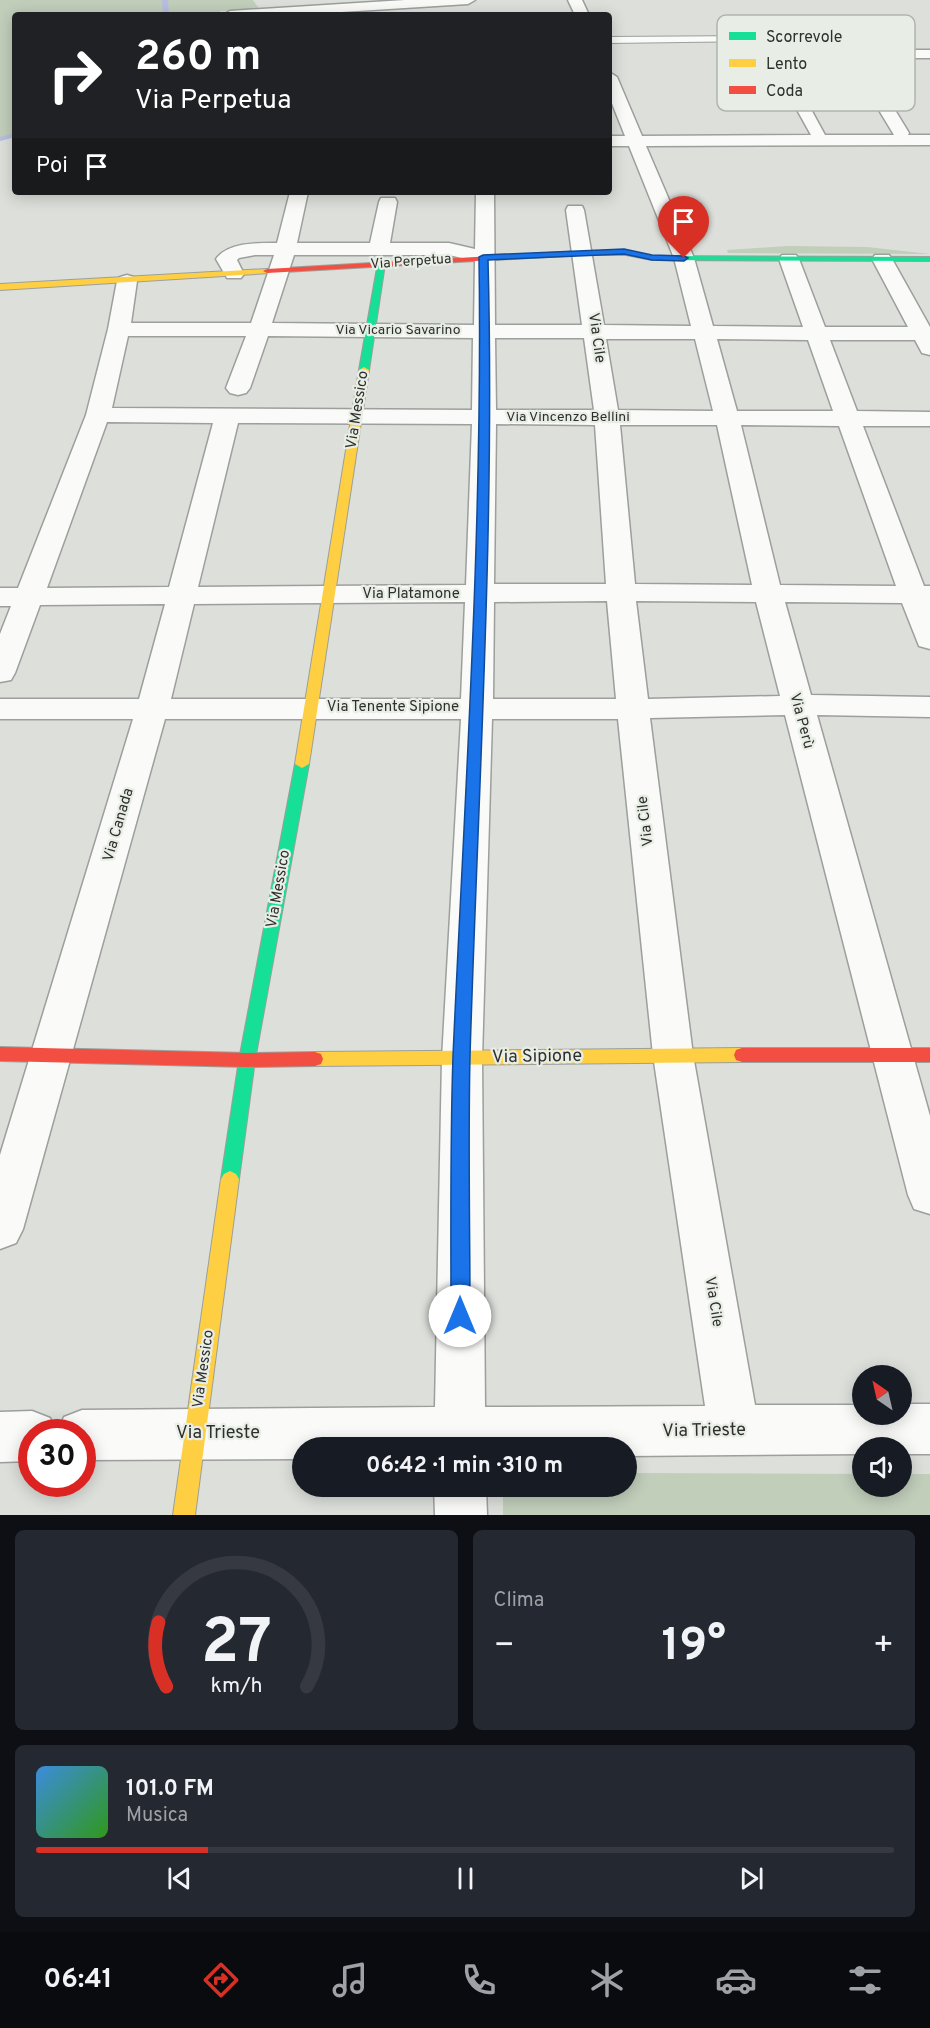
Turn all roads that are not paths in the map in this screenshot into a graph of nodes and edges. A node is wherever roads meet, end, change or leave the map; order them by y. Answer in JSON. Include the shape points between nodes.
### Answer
{"nodes":[{"id":1,"x":468,"y":0,"type":"edge"},
{"id":2,"x":278,"y":12,"type":"edge"},
{"id":3,"x":717,"y":39,"type":"edge"},
{"id":4,"x":612,"y":40,"type":"edge"},
{"id":5,"x":612,"y":84,"type":"edge"},
{"id":6,"x":805,"y":111,"type":"edge"},
{"id":7,"x":887,"y":111,"type":"edge"},
{"id":8,"x":930,"y":133,"type":"edge"},
{"id":9,"x":818,"y":134,"type":"junction"},
{"id":10,"x":901,"y":134,"type":"junction"},
{"id":11,"x":635,"y":137,"type":"junction"},
{"id":12,"x":930,"y":140,"type":"edge"},
{"id":13,"x":612,"y":141,"type":"edge"},
{"id":14,"x":298,"y":195,"type":"edge"},
{"id":15,"x":485,"y":195,"type":"edge"},
{"id":16,"x":388,"y":202,"type":"dead end"},
{"id":17,"x":575,"y":210,"type":"dead end"},
{"id":18,"x":285,"y":248,"type":"junction"},
{"id":19,"x":684,"y":249,"type":"junction"},
{"id":20,"x":582,"y":253,"type":"junction"},
{"id":21,"x":380,"y":256,"type":"junction"},
{"id":22,"x":483,"y":257,"type":"junction"},
{"id":23,"x":789,"y":259,"type":"junction"},
{"id":24,"x":882,"y":259,"type":"junction"},
{"id":25,"x":930,"y":259,"type":"edge"},
{"id":26,"x":280,"y":272,"type":"junction"},
{"id":27,"x":234,"y":274,"type":"junction"},
{"id":28,"x":128,"y":281,"type":"junction"},
{"id":29,"x":0,"y":287,"type":"edge"},
{"id":30,"x":119,"y":329,"type":"junction"},
{"id":31,"x":259,"y":329,"type":"junction"},
{"id":32,"x":370,"y":330,"type":"junction"},
{"id":33,"x":485,"y":330,"type":"junction"},
{"id":34,"x":596,"y":331,"type":"junction"},
{"id":35,"x":703,"y":331,"type":"junction"},
{"id":36,"x":818,"y":333,"type":"junction"},
{"id":37,"x":927,"y":339,"type":"edge"},
{"id":38,"x":233,"y":403,"type":"junction"},
{"id":39,"x":98,"y":415,"type":"junction"},
{"id":40,"x":358,"y":416,"type":"junction"},
{"id":41,"x":484,"y":417,"type":"junction"},
{"id":42,"x":607,"y":418,"type":"junction"},
{"id":43,"x":727,"y":418,"type":"junction"},
{"id":44,"x":850,"y":419,"type":"junction"},
{"id":45,"x":930,"y":419,"type":"edge"},
{"id":46,"x":621,"y":592,"type":"junction"},
{"id":47,"x":181,"y":594,"type":"junction"},
{"id":48,"x":327,"y":594,"type":"junction"},
{"id":49,"x":478,"y":594,"type":"junction"},
{"id":50,"x":768,"y":594,"type":"junction"},
{"id":51,"x":922,"y":595,"type":"edge"},
{"id":52,"x":0,"y":597,"type":"edge"},
{"id":53,"x":30,"y":597,"type":"junction"},
{"id":54,"x":930,"y":640,"type":"edge"},
{"id":55,"x":0,"y":673,"type":"edge"},
{"id":56,"x":797,"y":705,"type":"junction"},
{"id":57,"x":312,"y":707,"type":"junction"},
{"id":58,"x":477,"y":707,"type":"junction"},
{"id":59,"x":930,"y":707,"type":"edge"},
{"id":60,"x":0,"y":709,"type":"edge"},
{"id":61,"x":633,"y":709,"type":"junction"},
{"id":62,"x":152,"y":710,"type":"junction"},
{"id":63,"x":0,"y":1054,"type":"edge"},
{"id":64,"x":52,"y":1054,"type":"junction"},
{"id":65,"x":673,"y":1055,"type":"junction"},
{"id":66,"x":930,"y":1055,"type":"edge"},
{"id":67,"x":894,"y":1057,"type":"junction"},
{"id":68,"x":462,"y":1059,"type":"junction"},
{"id":69,"x":247,"y":1060,"type":"junction"},
{"id":70,"x":930,"y":1195,"type":"edge"},
{"id":71,"x":0,"y":1229,"type":"edge"},
{"id":72,"x":930,"y":1429,"type":"edge"},
{"id":73,"x":734,"y":1430,"type":"junction"},
{"id":74,"x":196,"y":1433,"type":"junction"},
{"id":75,"x":96,"y":1435,"type":"edge"},
{"id":76,"x":18,"y":1436,"type":"edge"},
{"id":77,"x":0,"y":1437,"type":"edge"},
{"id":78,"x":347,"y":1437,"type":"edge"},
{"id":79,"x":460,"y":1437,"type":"edge"},
{"id":80,"x":542,"y":1437,"type":"edge"},
{"id":81,"x":460,"y":1497,"type":"edge"},
{"id":82,"x":184,"y":1515,"type":"edge"},
{"id":83,"x":460,"y":1515,"type":"edge"}],
"edges":[{"from":1,"to":2,"type":"street"},
{"from":3,"to":4,"type":"lane"},
{"from":5,"to":11,"type":"street","name":"Via Perù"},
{"from":6,"to":9,"type":"street"},
{"from":7,"to":10,"type":"street"},
{"from":8,"to":10,"type":"street"},
{"from":9,"to":10,"type":"street"},
{"from":9,"to":11,"type":"street","via":[[731,130]]},
{"from":11,"to":12,"type":"street"},
{"from":11,"to":13,"type":"street"},
{"from":11,"to":19,"type":"street","name":"Via Perù"},
{"from":14,"to":18,"type":"street","name":"Via Canada"},
{"from":15,"to":22,"type":"street"},
{"from":16,"to":21,"type":"street"},
{"from":17,"to":20,"type":"street","name":"Via Cile"},
{"from":18,"to":21,"type":"street"},
{"from":18,"to":26,"type":"street","name":"Via Canada"},
{"from":18,"to":27,"type":"street","via":[[232,254],[226,260]]},
{"from":19,"to":20,"type":"street"},
{"from":19,"to":23,"type":"street"},
{"from":19,"to":35,"type":"street","name":"Via Perù"},
{"from":20,"to":22,"type":"street"},
{"from":20,"to":34,"type":"street","name":"Via Cile"},
{"from":21,"to":22,"type":"street","via":[[449,249]]},
{"from":21,"to":26,"type":"street","name":"Via Perpetua"},
{"from":21,"to":32,"type":"street","name":"Via Messico"},
{"from":22,"to":33,"type":"street"},
{"from":23,"to":24,"type":"street"},
{"from":23,"to":36,"type":"street"},
{"from":24,"to":25,"type":"street"},
{"from":24,"to":37,"type":"street"},
{"from":26,"to":27,"type":"street","name":"Via Perpetua"},
{"from":26,"to":31,"type":"street","name":"Via Canada"},
{"from":27,"to":28,"type":"street","name":"Via Perpetua"},
{"from":28,"to":29,"type":"street","name":"Via Perpetua"},
{"from":28,"to":30,"type":"street"},
{"from":30,"to":31,"type":"street","name":"Via Vicario Savarino"},
{"from":30,"to":39,"type":"street"},
{"from":31,"to":32,"type":"street","name":"Via Vicario Savarino"},
{"from":31,"to":38,"type":"street","name":"Via Canada"},
{"from":32,"to":33,"type":"street","name":"Via Vicario Savarino"},
{"from":32,"to":40,"type":"street","name":"Via Messico"},
{"from":33,"to":34,"type":"street","name":"Via Vicario Savarino"},
{"from":33,"to":41,"type":"street"},
{"from":34,"to":35,"type":"street","name":"Via Vicario Savarino"},
{"from":34,"to":42,"type":"street","name":"Via Cile"},
{"from":35,"to":36,"type":"street","name":"Via Vicario Savarino"},
{"from":35,"to":43,"type":"street","name":"Via Perù"},
{"from":36,"to":37,"type":"street","name":"Via Vicario Savarino"},
{"from":36,"to":44,"type":"street"},
{"from":38,"to":39,"type":"street","name":"Via Vincenzo Bellini"},
{"from":38,"to":40,"type":"street","name":"Via Vincenzo Bellini"},
{"from":38,"to":47,"type":"street","name":"Via Canada"},
{"from":39,"to":53,"type":"street"},
{"from":40,"to":41,"type":"street","name":"Via Vincenzo Bellini"},
{"from":40,"to":48,"type":"street","name":"Via Messico"},
{"from":41,"to":42,"type":"street","name":"Via Vincenzo Bellini"},
{"from":41,"to":49,"type":"street"},
{"from":42,"to":43,"type":"street","name":"Via Vincenzo Bellini"},
{"from":42,"to":46,"type":"street","name":"Via Cile"},
{"from":43,"to":44,"type":"street","name":"Via Vincenzo Bellini"},
{"from":43,"to":50,"type":"street","name":"Via Perù"},
{"from":44,"to":45,"type":"street","name":"Via Vincenzo Bellini"},
{"from":44,"to":51,"type":"street"},
{"from":46,"to":49,"type":"street","name":"Via Platamone"},
{"from":46,"to":50,"type":"street","name":"Via Platamone"},
{"from":46,"to":61,"type":"street","name":"Via Cile"},
{"from":47,"to":48,"type":"street","name":"Via Platamone"},
{"from":47,"to":53,"type":"street","name":"Via Platamone"},
{"from":47,"to":62,"type":"street","name":"Via Canada"},
{"from":48,"to":49,"type":"street","name":"Via Platamone"},
{"from":48,"to":57,"type":"street","name":"Via Messico"},
{"from":49,"to":58,"type":"street"},
{"from":50,"to":51,"type":"street","name":"Via Platamone"},
{"from":50,"to":56,"type":"street","name":"Via Perù"},
{"from":51,"to":54,"type":"street"},
{"from":52,"to":53,"type":"street","name":"Via Platamone"},
{"from":53,"to":55,"type":"street"},
{"from":56,"to":59,"type":"street","name":"Via Tenente Sipione"},
{"from":56,"to":61,"type":"street","name":"Via Tenente Sipione"},
{"from":56,"to":67,"type":"street","name":"Via Perù"},
{"from":57,"to":58,"type":"street","name":"Via Tenente Sipione"},
{"from":57,"to":62,"type":"street","name":"Via Tenente Sipione"},
{"from":57,"to":69,"type":"street","name":"Via Messico"},
{"from":58,"to":61,"type":"street","name":"Via Tenente Sipione"},
{"from":58,"to":68,"type":"street"},
{"from":60,"to":62,"type":"street","name":"Via Tenente Sipione"},
{"from":61,"to":65,"type":"street","name":"Via Cile"},
{"from":62,"to":64,"type":"street","name":"Via Canada"},
{"from":63,"to":64,"type":"street","name":"Via Sipione"},
{"from":64,"to":69,"type":"street","name":"Via Sipione"},
{"from":64,"to":71,"type":"street","name":"Via Canada"},
{"from":65,"to":67,"type":"street","name":"Via Sipione"},
{"from":65,"to":68,"type":"street","name":"Via Sipione"},
{"from":65,"to":73,"type":"street","name":"Via Cile"},
{"from":66,"to":67,"type":"street","name":"Via Sipione"},
{"from":67,"to":70,"type":"street","name":"Via Perù"},
{"from":68,"to":69,"type":"street","name":"Via Sipione"},
{"from":68,"to":79,"type":"street"},
{"from":69,"to":74,"type":"street","name":"Via Messico"},
{"from":72,"to":73,"type":"street","name":"Via Trieste"},
{"from":73,"to":80,"type":"street","name":"Via Trieste"},
{"from":74,"to":75,"type":"street","name":"Via Trieste"},
{"from":74,"to":78,"type":"street","name":"Via Trieste"},
{"from":74,"to":82,"type":"street","name":"Via Messico"},
{"from":76,"to":77,"type":"street"},
{"from":81,"to":83,"type":"street"}]}
